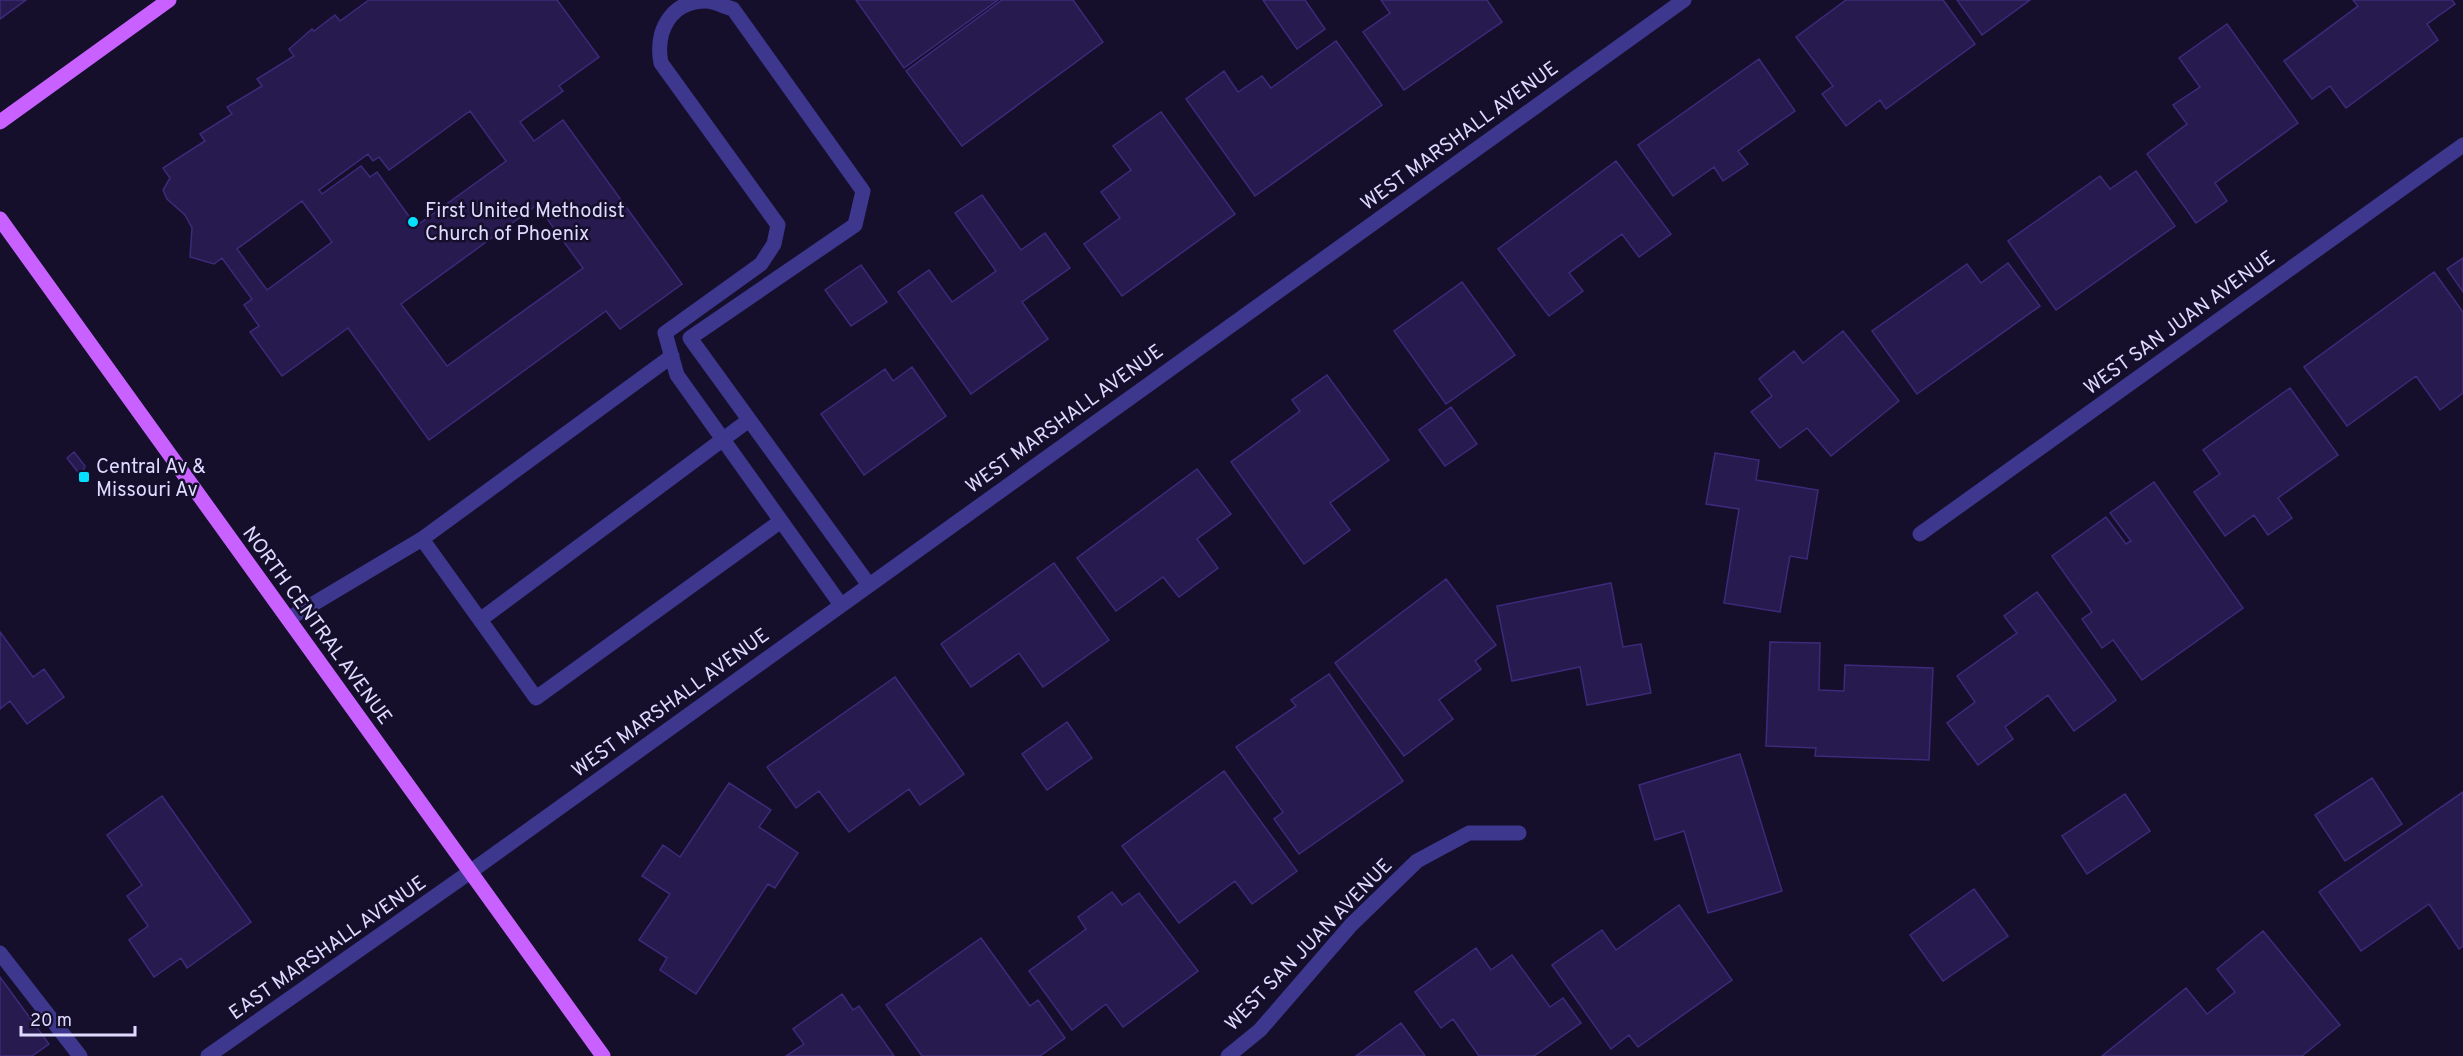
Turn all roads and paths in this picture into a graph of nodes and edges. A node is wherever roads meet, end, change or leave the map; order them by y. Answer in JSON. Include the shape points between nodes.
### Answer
{"nodes":[{"id":1,"x":169,"y":0,"type":"edge"},
{"id":2,"x":1684,"y":0,"type":"edge"},
{"id":3,"x":0,"y":122,"type":"edge"},
{"id":4,"x":2463,"y":145,"type":"edge"},
{"id":5,"x":0,"y":219,"type":"edge"},
{"id":6,"x":672,"y":356,"type":"junction"},
{"id":7,"x":749,"y":420,"type":"junction"},
{"id":8,"x":723,"y":441,"type":"junction"},
{"id":9,"x":781,"y":521,"type":"junction"},
{"id":10,"x":1920,"y":534,"type":"dead end"},
{"id":11,"x":422,"y":539,"type":"junction"},
{"id":12,"x":869,"y":585,"type":"junction"},
{"id":13,"x":841,"y":605,"type":"junction"},
{"id":14,"x":288,"y":619,"type":"junction"},
{"id":15,"x":480,"y":620,"type":"junction"},
{"id":16,"x":1519,"y":833,"type":"dead end"},
{"id":17,"x":470,"y":872,"type":"junction"},
{"id":18,"x":0,"y":953,"type":"edge"},
{"id":19,"x":80,"y":1056,"type":"edge"},
{"id":20,"x":208,"y":1056,"type":"edge"},
{"id":21,"x":603,"y":1056,"type":"edge"},
{"id":22,"x":1228,"y":1056,"type":"edge"}],
"edges":[{"from":1,"to":3,"type":"main road"},
{"from":2,"to":12,"type":"street","name":"WEST MARSHALL AVENUE"},
{"from":4,"to":10,"type":"street","name":"WEST SAN JUAN AVENUE"},
{"from":5,"to":14,"type":"main road","name":"NORTH CENTRAL AVENUE"},
{"from":6,"to":7,"type":"street","via":[[665,333],[762,264],[774,244],[778,225],[661,63],[658,46],[665,21],[685,5],[707,1],[733,9],[863,191],[855,225],[690,338]]},
{"from":6,"to":8,"type":"street","via":[[677,375]]},
{"from":6,"to":11,"type":"street"},
{"from":7,"to":8,"type":"street"},
{"from":7,"to":12,"type":"street"},
{"from":8,"to":9,"type":"street"},
{"from":8,"to":15,"type":"street"},
{"from":9,"to":13,"type":"street"},
{"from":9,"to":15,"type":"street","via":[[536,698]]},
{"from":11,"to":14,"type":"street"},
{"from":11,"to":15,"type":"street"},
{"from":12,"to":13,"type":"street","name":"WEST MARSHALL AVENUE"},
{"from":13,"to":17,"type":"street","name":"WEST MARSHALL AVENUE"},
{"from":14,"to":17,"type":"main road","name":"NORTH CENTRAL AVENUE"},
{"from":16,"to":22,"type":"street","name":"WEST SAN JUAN AVENUE","via":[[1469,832],[1417,861],[1351,925],[1260,1030]]},
{"from":17,"to":20,"type":"street","name":"EAST MARSHALL AVENUE"},
{"from":17,"to":21,"type":"main road","name":"NORTH CENTRAL AVENUE"},
{"from":18,"to":19,"type":"street"}]}
